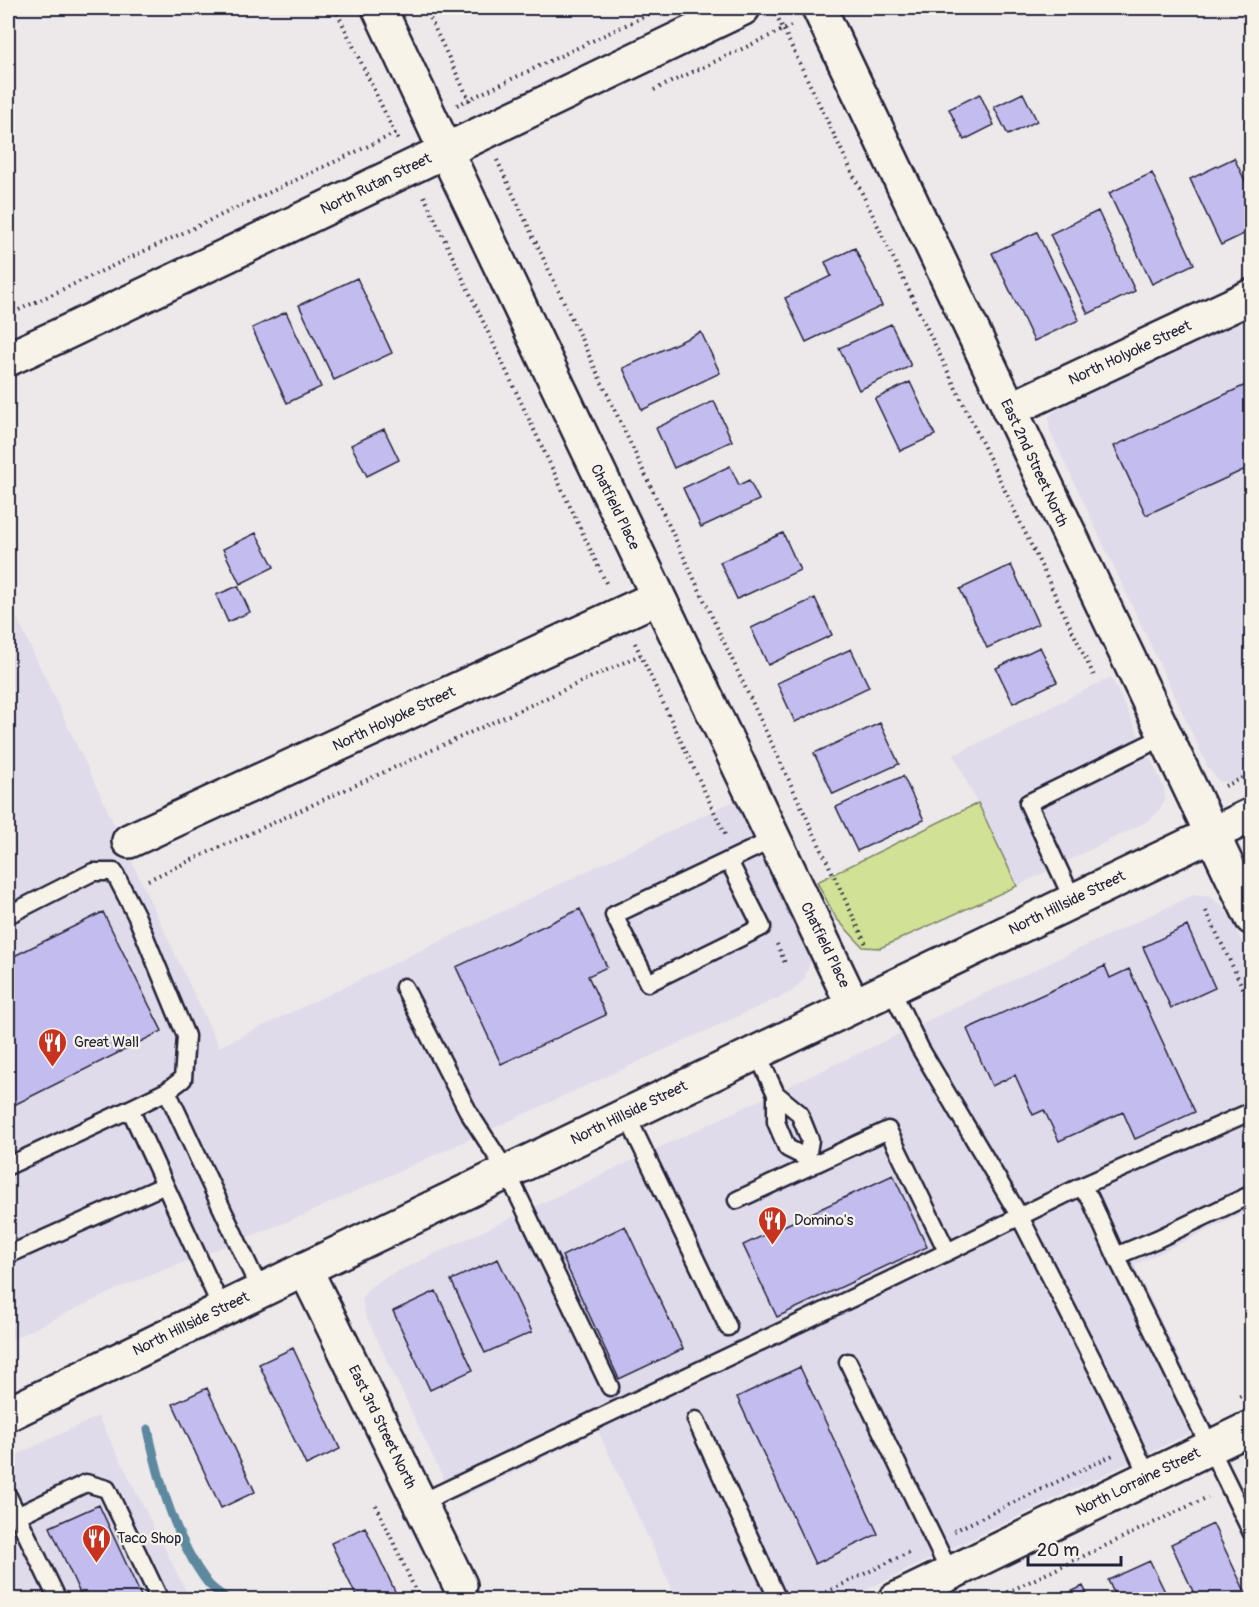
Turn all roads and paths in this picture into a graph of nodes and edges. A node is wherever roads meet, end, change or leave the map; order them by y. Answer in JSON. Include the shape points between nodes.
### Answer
{"nodes":[{"id":1,"x":335,"y":8,"type":"edge"},
{"id":2,"x":379,"y":8,"type":"edge"},
{"id":3,"x":425,"y":8,"type":"edge"},
{"id":4,"x":743,"y":8,"type":"edge"},
{"id":5,"x":773,"y":8,"type":"edge"},
{"id":6,"x":819,"y":8,"type":"edge"},
{"id":7,"x":652,"y":13,"type":"dead end"},
{"id":8,"x":468,"y":99,"type":"junction"},
{"id":9,"x":430,"y":118,"type":"junction"},
{"id":10,"x":484,"y":132,"type":"junction"},
{"id":11,"x":395,"y":134,"type":"junction"},
{"id":12,"x":446,"y":151,"type":"junction"},
{"id":13,"x":410,"y":167,"type":"junction"},
{"id":14,"x":1251,"y":296,"type":"edge"},
{"id":15,"x":8,"y":315,"type":"edge"},
{"id":16,"x":8,"y":359,"type":"edge"},
{"id":17,"x":1009,"y":410,"type":"junction"},
{"id":18,"x":658,"y":597,"type":"junction"},
{"id":19,"x":621,"y":614,"type":"junction"},
{"id":20,"x":640,"y":655,"type":"junction"},
{"id":21,"x":1095,"y":678,"type":"dead end"},
{"id":22,"x":1165,"y":736,"type":"junction"},
{"id":23,"x":1251,"y":774,"type":"edge"},
{"id":24,"x":1222,"y":787,"type":"dead end"},
{"id":25,"x":1251,"y":815,"type":"edge"},
{"id":26,"x":1211,"y":834,"type":"junction"},
{"id":27,"x":774,"y":839,"type":"junction"},
{"id":28,"x":129,"y":841,"type":"dead end"},
{"id":29,"x":732,"y":859,"type":"junction"},
{"id":30,"x":148,"y":880,"type":"dead end"},
{"id":31,"x":1073,"y":900,"type":"junction"},
{"id":32,"x":1206,"y":911,"type":"dead end"},
{"id":33,"x":8,"y":915,"type":"edge"},
{"id":34,"x":1251,"y":918,"type":"edge"},
{"id":35,"x":776,"y":942,"type":"dead end"},
{"id":36,"x":866,"y":944,"type":"dead end"},
{"id":37,"x":785,"y":963,"type":"dead end"},
{"id":38,"x":404,"y":987,"type":"dead end"},
{"id":39,"x":890,"y":987,"type":"junction"},
{"id":40,"x":854,"y":1005,"type":"junction"},
{"id":41,"x":1251,"y":1007,"type":"edge"},
{"id":42,"x":756,"y":1051,"type":"junction"},
{"id":43,"x":166,"y":1091,"type":"junction"},
{"id":44,"x":776,"y":1094,"type":"junction"},
{"id":45,"x":130,"y":1109,"type":"junction"},
{"id":46,"x":1251,"y":1111,"type":"edge"},
{"id":47,"x":626,"y":1114,"type":"junction"},
{"id":48,"x":809,"y":1162,"type":"junction"},
{"id":49,"x":8,"y":1166,"type":"edge"},
{"id":50,"x":507,"y":1172,"type":"junction"},
{"id":51,"x":165,"y":1185,"type":"junction"},
{"id":52,"x":1080,"y":1187,"type":"junction"},
{"id":53,"x":1251,"y":1194,"type":"edge"},
{"id":54,"x":737,"y":1200,"type":"dead end"},
{"id":55,"x":1020,"y":1217,"type":"junction"},
{"id":56,"x":947,"y":1251,"type":"junction"},
{"id":57,"x":8,"y":1254,"type":"edge"},
{"id":58,"x":1116,"y":1256,"type":"junction"},
{"id":59,"x":305,"y":1269,"type":"junction"},
{"id":60,"x":260,"y":1290,"type":"junction"},
{"id":61,"x":222,"y":1309,"type":"junction"},
{"id":62,"x":728,"y":1327,"type":"dead end"},
{"id":63,"x":848,"y":1362,"type":"dead end"},
{"id":64,"x":610,"y":1387,"type":"dead end"},
{"id":65,"x":1251,"y":1389,"type":"edge"},
{"id":66,"x":8,"y":1414,"type":"edge"},
{"id":67,"x":1195,"y":1417,"type":"junction"},
{"id":68,"x":696,"y":1420,"type":"dead end"},
{"id":69,"x":1251,"y":1427,"type":"edge"},
{"id":70,"x":1134,"y":1445,"type":"junction"},
{"id":71,"x":1210,"y":1447,"type":"junction"},
{"id":72,"x":1148,"y":1477,"type":"junction"},
{"id":73,"x":1229,"y":1487,"type":"junction"},
{"id":74,"x":8,"y":1496,"type":"edge"},
{"id":75,"x":420,"y":1503,"type":"junction"},
{"id":76,"x":376,"y":1504,"type":"dead end"},
{"id":77,"x":17,"y":1516,"type":"junction"},
{"id":78,"x":1251,"y":1533,"type":"edge"},
{"id":79,"x":935,"y":1540,"type":"junction"},
{"id":80,"x":950,"y":1573,"type":"junction"},
{"id":81,"x":460,"y":1584,"type":"dead end"},
{"id":82,"x":58,"y":1599,"type":"edge"},
{"id":83,"x":160,"y":1599,"type":"edge"},
{"id":84,"x":420,"y":1599,"type":"edge"},
{"id":85,"x":778,"y":1599,"type":"edge"},
{"id":86,"x":810,"y":1599,"type":"edge"},
{"id":87,"x":895,"y":1599,"type":"edge"},
{"id":88,"x":991,"y":1599,"type":"edge"}],
"edges":[{"from":1,"to":11,"type":"path"},
{"from":2,"to":9,"type":"street","name":"Chatfield Place"},
{"from":3,"to":8,"type":"path"},
{"from":4,"to":10,"type":"street","name":"North Rutan Street"},
{"from":5,"to":21,"type":"path"},
{"from":6,"to":17,"type":"street","name":"East 2nd Street North"},
{"from":7,"to":8,"type":"path"},
{"from":8,"to":9,"type":"path"},
{"from":8,"to":10,"type":"path"},
{"from":9,"to":11,"type":"path"},
{"from":9,"to":12,"type":"street","name":"Chatfield Place"},
{"from":10,"to":12,"type":"street","name":"North Rutan Street"},
{"from":10,"to":36,"type":"path"},
{"from":11,"to":13,"type":"path"},
{"from":11,"to":15,"type":"path"},
{"from":12,"to":13,"type":"street","name":"North Rutan Street"},
{"from":12,"to":18,"type":"street","name":"Chatfield Place"},
{"from":13,"to":16,"type":"street","name":"North Rutan Street"},
{"from":13,"to":19,"type":"path"},
{"from":14,"to":17,"type":"street","name":"North Holyoke Street"},
{"from":17,"to":22,"type":"street","name":"East 2nd Street North"},
{"from":18,"to":19,"type":"street","name":"North Holyoke Street"},
{"from":18,"to":27,"type":"street","name":"Chatfield Place"},
{"from":19,"to":20,"type":"path"},
{"from":19,"to":28,"type":"street","name":"North Holyoke Street"},
{"from":20,"to":29,"type":"path"},
{"from":20,"to":30,"type":"path"},
{"from":22,"to":26,"type":"street","name":"East 2nd Street North"},
{"from":22,"to":31,"type":"lane","via":[[1028,803]]},
{"from":23,"to":24,"type":"path"},
{"from":25,"to":26,"type":"street","name":"North Hillside Street"},
{"from":26,"to":31,"type":"street","name":"North Hillside Street"},
{"from":26,"to":34,"type":"street","name":"East 2nd Street North"},
{"from":27,"to":29,"type":"lane"},
{"from":27,"to":40,"type":"street","name":"Chatfield Place"},
{"from":29,"to":29,"type":"lane","via":[[614,915],[648,983],[762,927]]},
{"from":31,"to":39,"type":"street","name":"North Hillside Street"},
{"from":32,"to":41,"type":"path"},
{"from":33,"to":43,"type":"lane","via":[[93,872],[114,873],[136,915],[186,1036],[183,1079]]},
{"from":35,"to":37,"type":"path"},
{"from":38,"to":50,"type":"lane","via":[[469,1113]]},
{"from":39,"to":40,"type":"street","name":"North Hillside Street"},
{"from":39,"to":55,"type":"lane","via":[[920,1048]]},
{"from":40,"to":42,"type":"street","name":"North Hillside Street"},
{"from":42,"to":44,"type":"lane"},
{"from":42,"to":47,"type":"street","name":"North Hillside Street"},
{"from":43,"to":45,"type":"lane"},
{"from":43,"to":60,"type":"lane"},
{"from":44,"to":48,"type":"lane","via":[[799,1113],[810,1140]]},
{"from":44,"to":48,"type":"lane","via":[[776,1122],[787,1148]]},
{"from":45,"to":49,"type":"lane"},
{"from":45,"to":51,"type":"lane"},
{"from":46,"to":52,"type":"lane"},
{"from":47,"to":50,"type":"street","name":"North Hillside Street"},
{"from":47,"to":62,"type":"lane"},
{"from":48,"to":54,"type":"lane"},
{"from":48,"to":56,"type":"lane","via":[[888,1130]]},
{"from":50,"to":59,"type":"street","name":"North Hillside Street"},
{"from":50,"to":64,"type":"lane"},
{"from":51,"to":57,"type":"lane"},
{"from":51,"to":61,"type":"lane"},
{"from":52,"to":55,"type":"lane"},
{"from":52,"to":58,"type":"lane","via":[[1090,1198]]},
{"from":53,"to":58,"type":"lane"},
{"from":55,"to":56,"type":"lane"},
{"from":55,"to":70,"type":"lane"},
{"from":56,"to":75,"type":"lane"},
{"from":58,"to":67,"type":"lane"},
{"from":59,"to":60,"type":"street","name":"North Hillside Street"},
{"from":59,"to":75,"type":"street","name":"East 3rd Street North"},
{"from":60,"to":61,"type":"street","name":"North Hillside Street"},
{"from":61,"to":66,"type":"street","name":"North Hillside Street"},
{"from":63,"to":79,"type":"lane"},
{"from":65,"to":67,"type":"path"},
{"from":67,"to":71,"type":"lane"},
{"from":68,"to":85,"type":"lane"},
{"from":69,"to":71,"type":"street","name":"North Lorraine Street"},
{"from":70,"to":72,"type":"lane"},
{"from":70,"to":79,"type":"path"},
{"from":71,"to":72,"type":"street","name":"North Lorraine Street"},
{"from":71,"to":73,"type":"lane"},
{"from":72,"to":80,"type":"street","name":"North Lorraine Street"},
{"from":73,"to":78,"type":"lane"},
{"from":73,"to":88,"type":"path"},
{"from":74,"to":77,"type":"lane"},
{"from":75,"to":81,"type":"street","name":"East 3rd Street North"},
{"from":76,"to":84,"type":"path"},
{"from":77,"to":82,"type":"lane"},
{"from":77,"to":83,"type":"lane","via":[[86,1483],[106,1489]]},
{"from":79,"to":80,"type":"lane"},
{"from":79,"to":86,"type":"path"},
{"from":80,"to":87,"type":"street","name":"North Lorraine Street"}]}
